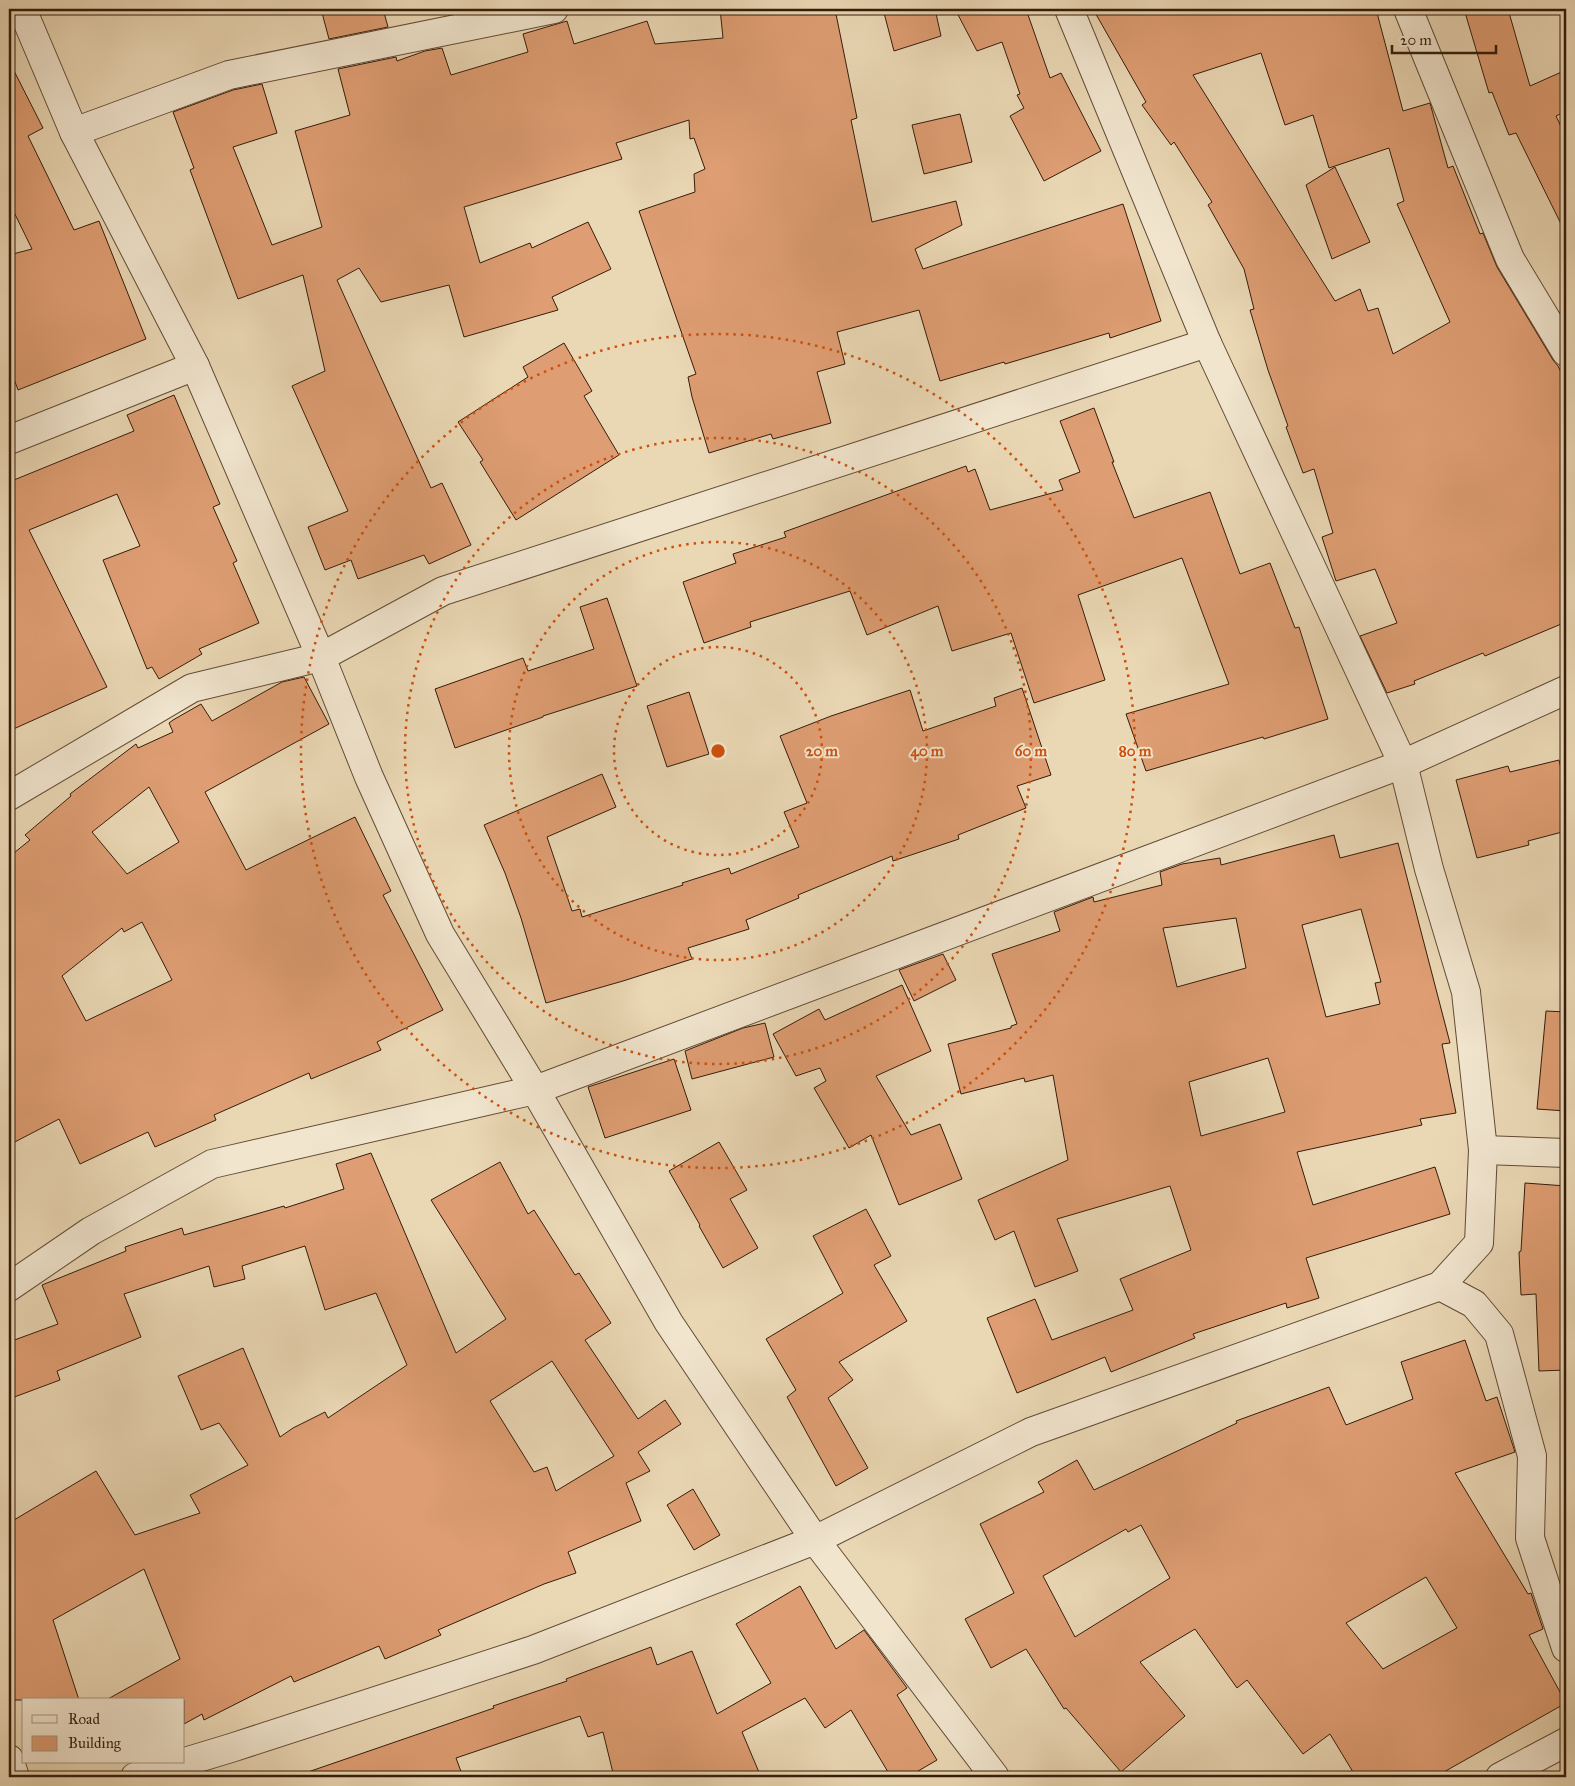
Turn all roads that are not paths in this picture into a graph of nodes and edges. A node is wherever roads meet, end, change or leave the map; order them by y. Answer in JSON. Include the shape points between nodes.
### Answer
{"nodes":[{"id":1,"x":22,"y":9,"type":"edge"},
{"id":2,"x":554,"y":9,"type":"edge"},
{"id":3,"x":1069,"y":9,"type":"edge"},
{"id":4,"x":1408,"y":9,"type":"edge"},
{"id":5,"x":74,"y":132,"type":"junction"},
{"id":6,"x":1207,"y":343,"type":"junction"},
{"id":7,"x":1566,"y":352,"type":"edge"},
{"id":8,"x":195,"y":366,"type":"junction"},
{"id":9,"x":9,"y":440,"type":"edge"},
{"id":10,"x":321,"y":657,"type":"junction"},
{"id":11,"x":1566,"y":690,"type":"edge"},
{"id":12,"x":1403,"y":764,"type":"junction"},
{"id":13,"x":9,"y":796,"type":"edge"},
{"id":14,"x":535,"y":1090,"type":"junction"},
{"id":15,"x":1483,"y":1150,"type":"junction"},
{"id":16,"x":1566,"y":1153,"type":"edge"},
{"id":17,"x":1440,"y":1286,"type":"junction"},
{"id":18,"x":9,"y":1288,"type":"edge"},
{"id":19,"x":815,"y":1540,"type":"junction"},
{"id":20,"x":1566,"y":1648,"type":"edge"},
{"id":21,"x":1566,"y":1742,"type":"edge"},
{"id":22,"x":9,"y":1759,"type":"edge"},
{"id":23,"x":185,"y":1762,"type":"edge"},
{"id":24,"x":178,"y":1764,"type":"edge"},
{"id":25,"x":15,"y":1777,"type":"edge"},
{"id":26,"x":135,"y":1777,"type":"edge"},
{"id":27,"x":995,"y":1777,"type":"edge"},
{"id":28,"x":1500,"y":1777,"type":"edge"}],
"edges":[{"from":1,"to":5,"type":"street"},
{"from":2,"to":5,"type":"street","via":[[229,75]]},
{"from":3,"to":6,"type":"street"},
{"from":4,"to":7,"type":"street","via":[[1510,258]]},
{"from":5,"to":8,"type":"street"},
{"from":6,"to":10,"type":"street","via":[[443,592]]},
{"from":6,"to":12,"type":"street"},
{"from":8,"to":9,"type":"street"},
{"from":8,"to":10,"type":"street"},
{"from":10,"to":13,"type":"street","via":[[192,688]]},
{"from":10,"to":14,"type":"street","via":[[369,777],[440,934]]},
{"from":11,"to":12,"type":"street"},
{"from":12,"to":14,"type":"street"},
{"from":12,"to":15,"type":"street","via":[[1429,868],[1466,992]]},
{"from":14,"to":18,"type":"street","via":[[212,1164],[91,1231]]},
{"from":14,"to":19,"type":"street","via":[[669,1323]]},
{"from":15,"to":16,"type":"street"},
{"from":15,"to":17,"type":"street","via":[[1479,1243]]},
{"from":17,"to":19,"type":"street","via":[[1031,1432]]},
{"from":17,"to":20,"type":"street","via":[[1474,1304],[1500,1334],[1532,1456],[1530,1538]]},
{"from":19,"to":23,"type":"street","via":[[533,1650]]},
{"from":19,"to":27,"type":"street"},
{"from":21,"to":28,"type":"street"},
{"from":22,"to":25,"type":"street"},
{"from":24,"to":26,"type":"street"}]}
